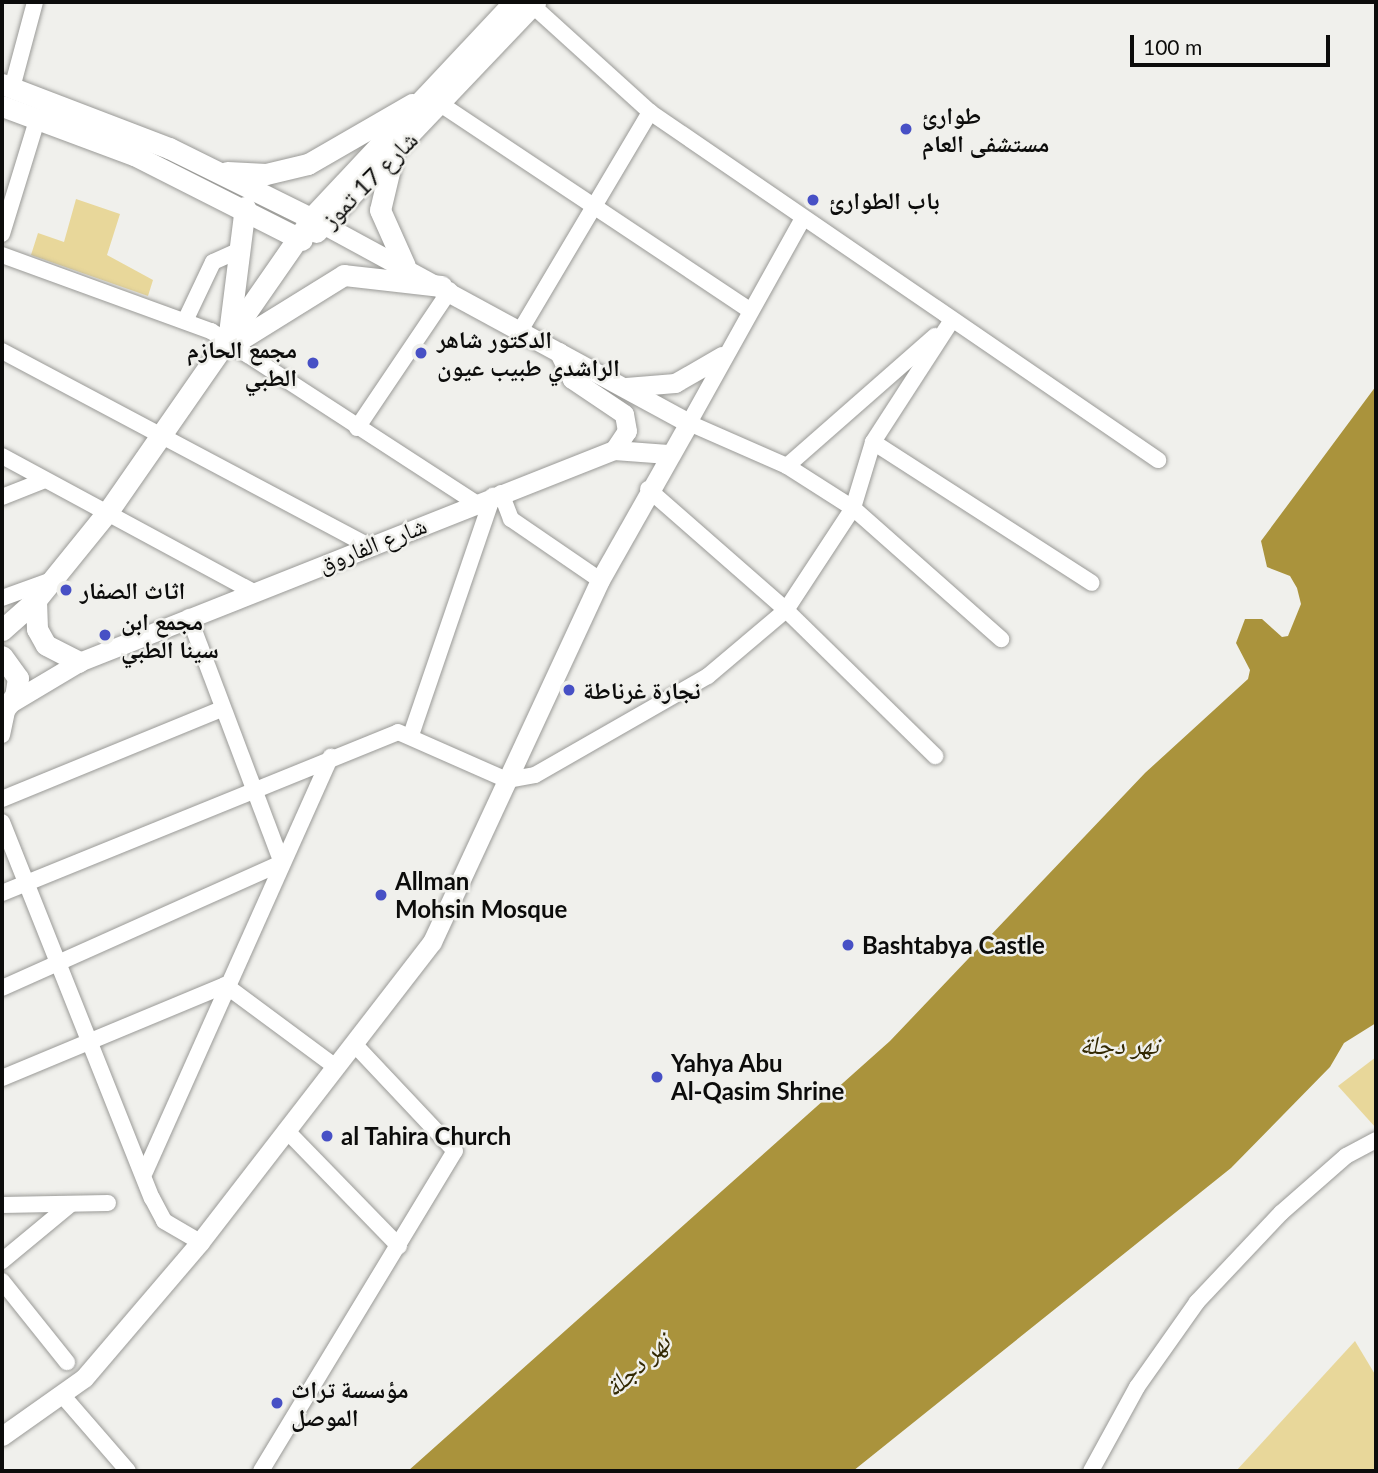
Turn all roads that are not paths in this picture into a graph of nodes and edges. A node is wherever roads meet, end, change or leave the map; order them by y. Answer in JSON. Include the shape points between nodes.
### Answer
{"nodes":[{"id":1,"x":35,"y":2,"type":"edge"},
{"id":2,"x":518,"y":4,"type":"edge"},
{"id":3,"x":5,"y":93,"type":"edge"},
{"id":4,"x":434,"y":101,"type":"junction"},
{"id":5,"x":650,"y":112,"type":"junction"},
{"id":6,"x":37,"y":120,"type":"junction"},
{"id":7,"x":397,"y":153,"type":"junction"},
{"id":8,"x":210,"y":170,"type":"junction"},
{"id":9,"x":595,"y":205,"type":"junction"},
{"id":10,"x":245,"y":207,"type":"junction"},
{"id":11,"x":802,"y":220,"type":"junction"},
{"id":12,"x":319,"y":221,"type":"junction"},
{"id":13,"x":2,"y":234,"type":"edge"},
{"id":14,"x":302,"y":240,"type":"junction"},
{"id":15,"x":240,"y":250,"type":"junction"},
{"id":16,"x":2,"y":255,"type":"edge"},
{"id":17,"x":405,"y":266,"type":"junction"},
{"id":18,"x":446,"y":288,"type":"junction"},
{"id":19,"x":750,"y":310,"type":"junction"},
{"id":20,"x":185,"y":321,"type":"junction"},
{"id":21,"x":950,"y":323,"type":"junction"},
{"id":22,"x":520,"y":331,"type":"junction"},
{"id":23,"x":228,"y":346,"type":"junction"},
{"id":24,"x":2,"y":351,"type":"edge"},
{"id":25,"x":559,"y":352,"type":"junction"},
{"id":26,"x":722,"y":356,"type":"junction"},
{"id":27,"x":622,"y":387,"type":"junction"},
{"id":28,"x":689,"y":423,"type":"junction"},
{"id":29,"x":357,"y":428,"type":"junction"},
{"id":30,"x":163,"y":436,"type":"junction"},
{"id":31,"x":873,"y":442,"type":"junction"},
{"id":32,"x":614,"y":450,"type":"junction"},
{"id":33,"x":668,"y":454,"type":"junction"},
{"id":34,"x":2,"y":456,"type":"edge"},
{"id":35,"x":1158,"y":460,"type":"dead end"},
{"id":36,"x":787,"y":466,"type":"junction"},
{"id":37,"x":45,"y":480,"type":"junction"},
{"id":38,"x":648,"y":489,"type":"junction"},
{"id":39,"x":2,"y":497,"type":"edge"},
{"id":40,"x":490,"y":498,"type":"junction"},
{"id":41,"x":853,"y":508,"type":"junction"},
{"id":42,"x":109,"y":510,"type":"junction"},
{"id":43,"x":368,"y":546,"type":"junction"},
{"id":44,"x":55,"y":579,"type":"junction"},
{"id":45,"x":600,"y":580,"type":"junction"},
{"id":46,"x":1092,"y":583,"type":"dead end"},
{"id":47,"x":252,"y":591,"type":"junction"},
{"id":48,"x":2,"y":598,"type":"edge"},
{"id":49,"x":36,"y":600,"type":"junction"},
{"id":50,"x":786,"y":610,"type":"junction"},
{"id":51,"x":189,"y":617,"type":"junction"},
{"id":52,"x":2,"y":630,"type":"edge"},
{"id":53,"x":1001,"y":639,"type":"dead end"},
{"id":54,"x":2,"y":656,"type":"edge"},
{"id":55,"x":79,"y":662,"type":"junction"},
{"id":56,"x":7,"y":707,"type":"edge"},
{"id":57,"x":221,"y":709,"type":"junction"},
{"id":58,"x":2,"y":735,"type":"edge"},
{"id":59,"x":411,"y":735,"type":"junction"},
{"id":60,"x":935,"y":756,"type":"dead end"},
{"id":61,"x":331,"y":757,"type":"junction"},
{"id":62,"x":507,"y":780,"type":"junction"},
{"id":63,"x":256,"y":788,"type":"junction"},
{"id":64,"x":2,"y":799,"type":"edge"},
{"id":65,"x":2,"y":822,"type":"edge"},
{"id":66,"x":282,"y":863,"type":"junction"},
{"id":67,"x":26,"y":883,"type":"junction"},
{"id":68,"x":2,"y":893,"type":"edge"},
{"id":69,"x":60,"y":965,"type":"junction"},
{"id":70,"x":225,"y":985,"type":"junction"},
{"id":71,"x":2,"y":988,"type":"edge"},
{"id":72,"x":91,"y":1040,"type":"junction"},
{"id":73,"x":355,"y":1045,"type":"junction"},
{"id":74,"x":336,"y":1067,"type":"junction"},
{"id":75,"x":2,"y":1077,"type":"edge"},
{"id":76,"x":286,"y":1130,"type":"junction"},
{"id":77,"x":1376,"y":1140,"type":"edge"},
{"id":78,"x":145,"y":1172,"type":"junction"},
{"id":79,"x":108,"y":1203,"type":"dead end"},
{"id":80,"x":71,"y":1204,"type":"junction"},
{"id":81,"x":2,"y":1205,"type":"edge"},
{"id":82,"x":200,"y":1242,"type":"junction"},
{"id":83,"x":399,"y":1246,"type":"junction"},
{"id":84,"x":2,"y":1261,"type":"edge"},
{"id":85,"x":2,"y":1281,"type":"edge"},
{"id":86,"x":67,"y":1362,"type":"dead end"},
{"id":87,"x":63,"y":1396,"type":"junction"},
{"id":88,"x":2,"y":1436,"type":"edge"},
{"id":89,"x":128,"y":1471,"type":"edge"},
{"id":90,"x":261,"y":1471,"type":"edge"},
{"id":91,"x":1091,"y":1471,"type":"edge"}],
"edges":[{"from":1,"to":3,"type":"street"},
{"from":2,"to":4,"type":"main road","name":"شارع 17 تموز"},
{"from":2,"to":5,"type":"street"},
{"from":3,"to":6,"type":"main road"},
{"from":3,"to":8,"type":"main road","via":[[169,148]]},
{"from":4,"to":7,"type":"main road","name":"شارع 17 تموز"},
{"from":4,"to":8,"type":"main road","via":[[308,164],[250,175]]},
{"from":4,"to":9,"type":"street"},
{"from":4,"to":12,"type":"main road","name":"شارع 17 تموز"},
{"from":5,"to":9,"type":"street"},
{"from":5,"to":11,"type":"street"},
{"from":6,"to":10,"type":"main road","via":[[106,143]]},
{"from":6,"to":13,"type":"street"},
{"from":7,"to":12,"type":"main road","name":"شارع 17 تموز"},
{"from":7,"to":17,"type":"main road","via":[[380,203]]},
{"from":8,"to":12,"type":"main road"},
{"from":9,"to":19,"type":"street"},
{"from":9,"to":22,"type":"street"},
{"from":10,"to":14,"type":"main road"},
{"from":10,"to":15,"type":"main road"},
{"from":11,"to":19,"type":"street"},
{"from":11,"to":21,"type":"street"},
{"from":12,"to":14,"type":"main road","name":"شارع 17 تموز"},
{"from":12,"to":17,"type":"street"},
{"from":14,"to":23,"type":"main road","name":"شارع 17 تموز"},
{"from":15,"to":20,"type":"street","via":[[213,261]]},
{"from":15,"to":23,"type":"main road"},
{"from":16,"to":20,"type":"street"},
{"from":17,"to":18,"type":"street"},
{"from":18,"to":22,"type":"street"},
{"from":18,"to":23,"type":"main road","via":[[344,275]]},
{"from":18,"to":29,"type":"street"},
{"from":19,"to":26,"type":"street"},
{"from":20,"to":23,"type":"street","via":[[211,331]]},
{"from":21,"to":31,"type":"street"},
{"from":21,"to":35,"type":"street"},
{"from":21,"to":36,"type":"street"},
{"from":22,"to":25,"type":"street"},
{"from":23,"to":29,"type":"street"},
{"from":23,"to":30,"type":"main road","name":"شارع 17 تموز"},
{"from":24,"to":30,"type":"street"},
{"from":25,"to":27,"type":"street"},
{"from":25,"to":32,"type":"street","via":[[572,379],[624,414],[627,430]]},
{"from":26,"to":27,"type":"street","via":[[675,383]]},
{"from":26,"to":28,"type":"street"},
{"from":27,"to":28,"type":"street"},
{"from":28,"to":33,"type":"street"},
{"from":28,"to":36,"type":"street"},
{"from":29,"to":40,"type":"street"},
{"from":30,"to":42,"type":"main road","name":"شارع 17 تموز"},
{"from":30,"to":43,"type":"street"},
{"from":31,"to":41,"type":"street"},
{"from":31,"to":46,"type":"street"},
{"from":32,"to":33,"type":"street"},
{"from":32,"to":40,"type":"street","name":"شارع الفاروق"},
{"from":33,"to":38,"type":"street"},
{"from":34,"to":37,"type":"street"},
{"from":36,"to":41,"type":"street"},
{"from":37,"to":39,"type":"street"},
{"from":37,"to":42,"type":"street"},
{"from":38,"to":45,"type":"street"},
{"from":38,"to":50,"type":"street"},
{"from":40,"to":43,"type":"street","name":"شارع الفاروق"},
{"from":40,"to":45,"type":"street","via":[[511,519]]},
{"from":40,"to":59,"type":"street"},
{"from":41,"to":50,"type":"street"},
{"from":41,"to":53,"type":"street"},
{"from":42,"to":44,"type":"main road","name":"شارع 17 تموز"},
{"from":42,"to":47,"type":"street"},
{"from":43,"to":47,"type":"street","name":"شارع الفاروق"},
{"from":44,"to":48,"type":"street"},
{"from":44,"to":49,"type":"main road","name":"شارع 17 تموز"},
{"from":45,"to":62,"type":"street"},
{"from":47,"to":51,"type":"street","name":"شارع الفاروق"},
{"from":49,"to":52,"type":"main road","name":"شارع 17 تموز"},
{"from":49,"to":55,"type":"main road","via":[[35,620],[46,645]]},
{"from":50,"to":60,"type":"street"},
{"from":50,"to":62,"type":"street","via":[[708,676],[535,775]]},
{"from":51,"to":55,"type":"street","name":"شارع الفاروق"},
{"from":51,"to":57,"type":"street"},
{"from":54,"to":56,"type":"main road","via":[[18,673]]},
{"from":55,"to":56,"type":"street","name":"شارع الفاروق"},
{"from":56,"to":58,"type":"street"},
{"from":57,"to":63,"type":"street"},
{"from":57,"to":64,"type":"street"},
{"from":59,"to":61,"type":"street","via":[[398,732]]},
{"from":59,"to":62,"type":"street"},
{"from":61,"to":63,"type":"street"},
{"from":61,"to":66,"type":"street"},
{"from":62,"to":73,"type":"street","via":[[432,942]]},
{"from":63,"to":66,"type":"street"},
{"from":63,"to":67,"type":"street"},
{"from":65,"to":67,"type":"street"},
{"from":66,"to":69,"type":"street"},
{"from":66,"to":70,"type":"street"},
{"from":67,"to":68,"type":"street"},
{"from":67,"to":69,"type":"street"},
{"from":69,"to":71,"type":"street"},
{"from":69,"to":72,"type":"street"},
{"from":70,"to":72,"type":"street"},
{"from":70,"to":74,"type":"street"},
{"from":70,"to":78,"type":"street"},
{"from":72,"to":75,"type":"street"},
{"from":72,"to":78,"type":"street"},
{"from":73,"to":74,"type":"street"},
{"from":73,"to":83,"type":"street","via":[[455,1151]]},
{"from":74,"to":76,"type":"street"},
{"from":76,"to":82,"type":"street"},
{"from":76,"to":83,"type":"street"},
{"from":77,"to":91,"type":"street","via":[[1346,1156],[1281,1213],[1196,1302],[1137,1387]]},
{"from":78,"to":82,"type":"street","via":[[164,1221]]},
{"from":79,"to":80,"type":"street"},
{"from":80,"to":81,"type":"street"},
{"from":80,"to":84,"type":"street"},
{"from":82,"to":87,"type":"street"},
{"from":83,"to":90,"type":"street"},
{"from":85,"to":86,"type":"street"},
{"from":87,"to":88,"type":"street"},
{"from":87,"to":89,"type":"street"}]}
